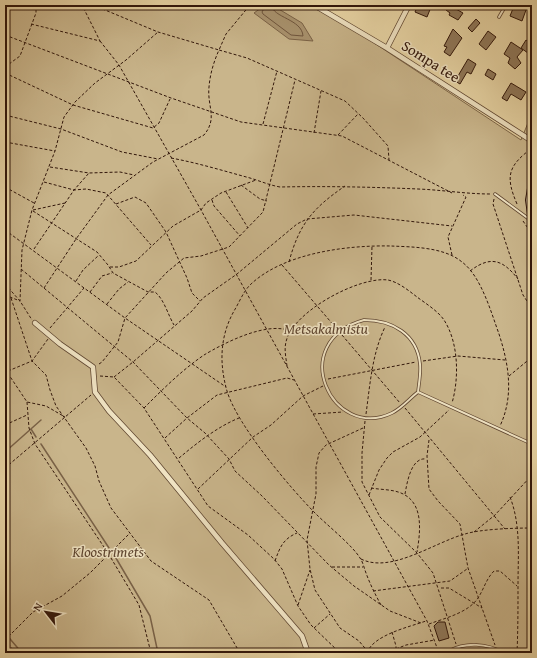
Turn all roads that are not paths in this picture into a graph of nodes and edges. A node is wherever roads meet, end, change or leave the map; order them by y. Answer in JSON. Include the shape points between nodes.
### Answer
{"nodes":[{"id":1,"x":314,"y":5,"type":"edge"},
{"id":2,"x":408,"y":5,"type":"edge"},
{"id":3,"x":506,"y":5,"type":"edge"},
{"id":4,"x":500,"y":17,"type":"dead end"},
{"id":5,"x":387,"y":48,"type":"junction"},
{"id":6,"x":532,"y":141,"type":"edge"},
{"id":7,"x":532,"y":183,"type":"edge"},
{"id":8,"x":495,"y":194,"type":"road end"},
{"id":9,"x":532,"y":221,"type":"edge"},
{"id":10,"x":35,"y":323,"type":"road end"},
{"id":11,"x":418,"y":392,"type":"junction"},
{"id":12,"x":532,"y":444,"type":"edge"},
{"id":13,"x":308,"y":653,"type":"edge"},
{"id":14,"x":449,"y":653,"type":"edge"},
{"id":15,"x":504,"y":653,"type":"edge"}],
"edges":[{"from":1,"to":5,"type":"street","name":"Sompa tee"},
{"from":2,"to":5,"type":"street"},
{"from":3,"to":4,"type":"lane"},
{"from":5,"to":6,"type":"street","name":"Sompa tee"},
{"from":7,"to":9,"type":"main road","via":[[529,206]]},
{"from":8,"to":9,"type":"lane"},
{"from":10,"to":13,"type":"street","via":[[93,367],[95,392],[109,411],[150,455],[222,544],[302,636]]},
{"from":11,"to":11,"type":"lane","via":[[402,406],[380,417],[365,417],[350,412],[337,404],[325,385],[322,363],[331,340],[352,323],[364,320],[387,322],[402,330],[417,351]]},
{"from":11,"to":12,"type":"lane"},
{"from":14,"to":15,"type":"lane","via":[[457,646],[480,645]]}]}
